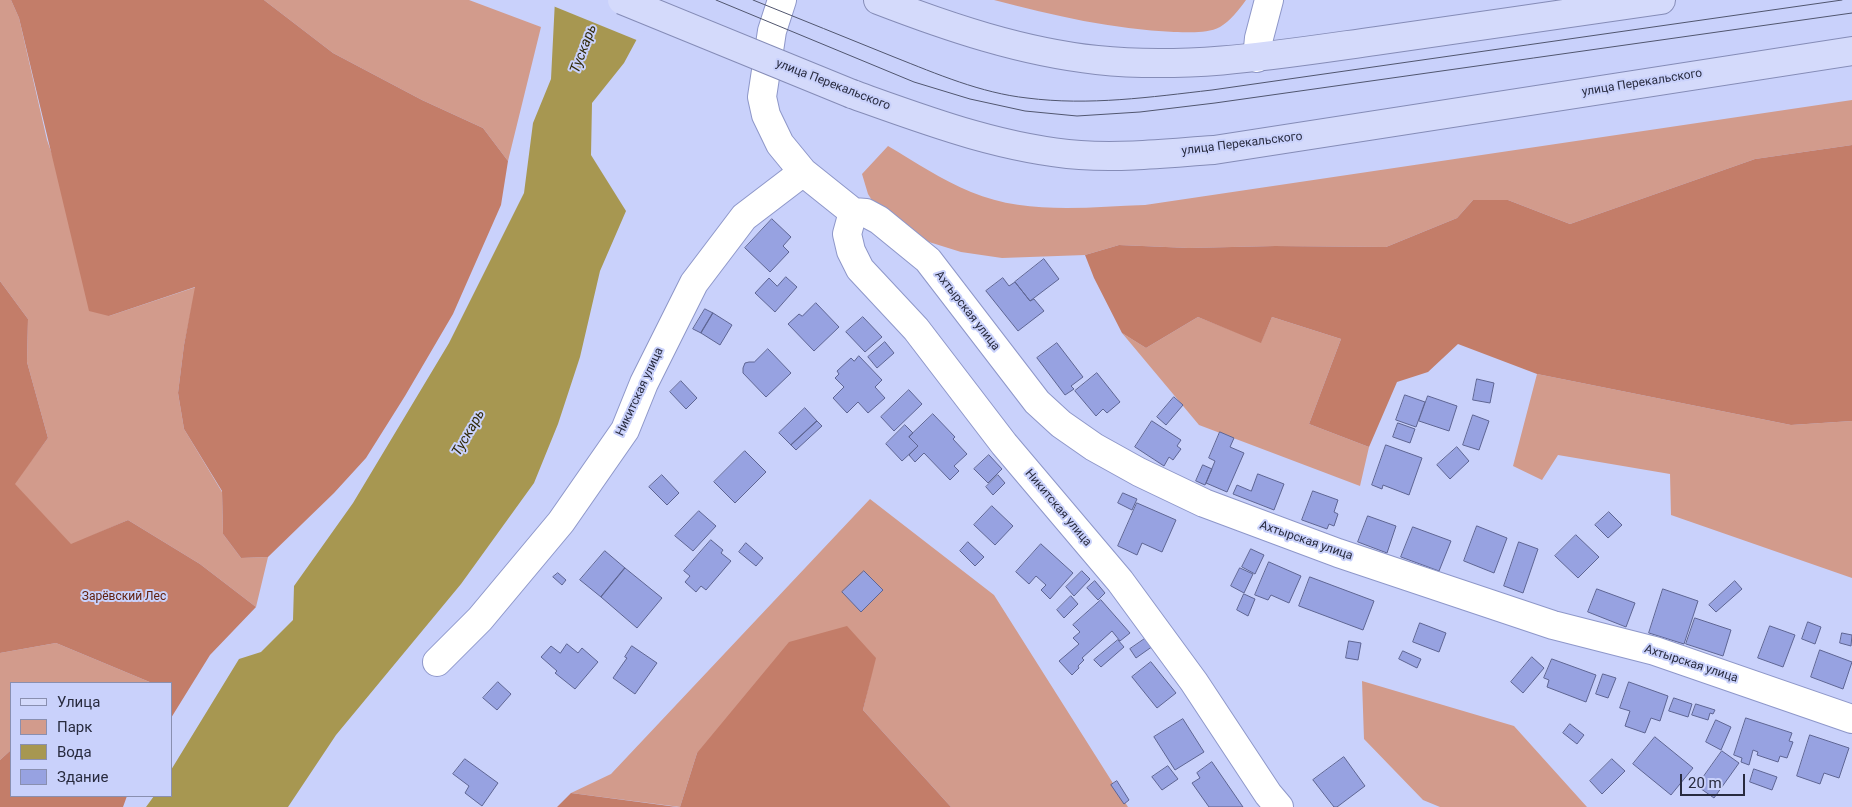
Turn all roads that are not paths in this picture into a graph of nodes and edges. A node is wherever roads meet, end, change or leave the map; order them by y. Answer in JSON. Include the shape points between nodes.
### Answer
{"nodes":[{"id":1,"x":622,"y":0,"type":"edge"},
{"id":2,"x":782,"y":0,"type":"edge"},
{"id":3,"x":1269,"y":0,"type":"edge"},
{"id":4,"x":1661,"y":0,"type":"edge"},
{"id":5,"x":880,"y":1,"type":"edge"},
{"id":6,"x":1852,"y":51,"type":"edge"},
{"id":7,"x":1257,"y":58,"type":"junction"},
{"id":8,"x":803,"y":172,"type":"junction"},
{"id":9,"x":853,"y":212,"type":"junction"},
{"id":10,"x":437,"y":662,"type":"dead end"},
{"id":11,"x":1852,"y":719,"type":"edge"},
{"id":12,"x":1279,"y":807,"type":"edge"}],
"edges":[{"from":1,"to":6,"type":"main road","name":"улица Перекальского","bridge":true,"via":[[852,94],[936,124],[1022,147],[1079,154],[1130,156],[1214,150]]},
{"from":2,"to":8,"type":"street","via":[[772,31],[762,98],[780,144]]},
{"from":3,"to":7,"type":"street"},
{"from":4,"to":7,"type":"main road"},
{"from":5,"to":7,"type":"main road","via":[[973,33],[1061,55],[1099,60],[1183,63]]},
{"from":8,"to":9,"type":"street"},
{"from":8,"to":10,"type":"street","name":"Никитская улица","via":[[744,217],[694,283],[644,383],[625,430],[549,537],[480,619]]},
{"from":9,"to":11,"type":"street","name":"Ахтырская улица","via":[[866,213],[879,220],[928,260],[1037,402],[1061,424],[1139,472],[1204,503],[1338,553],[1553,625],[1656,651]]},
{"from":9,"to":12,"type":"street","name":"Никитская улица","via":[[847,234],[860,269],[916,329],[1004,444],[1120,581]]}]}
